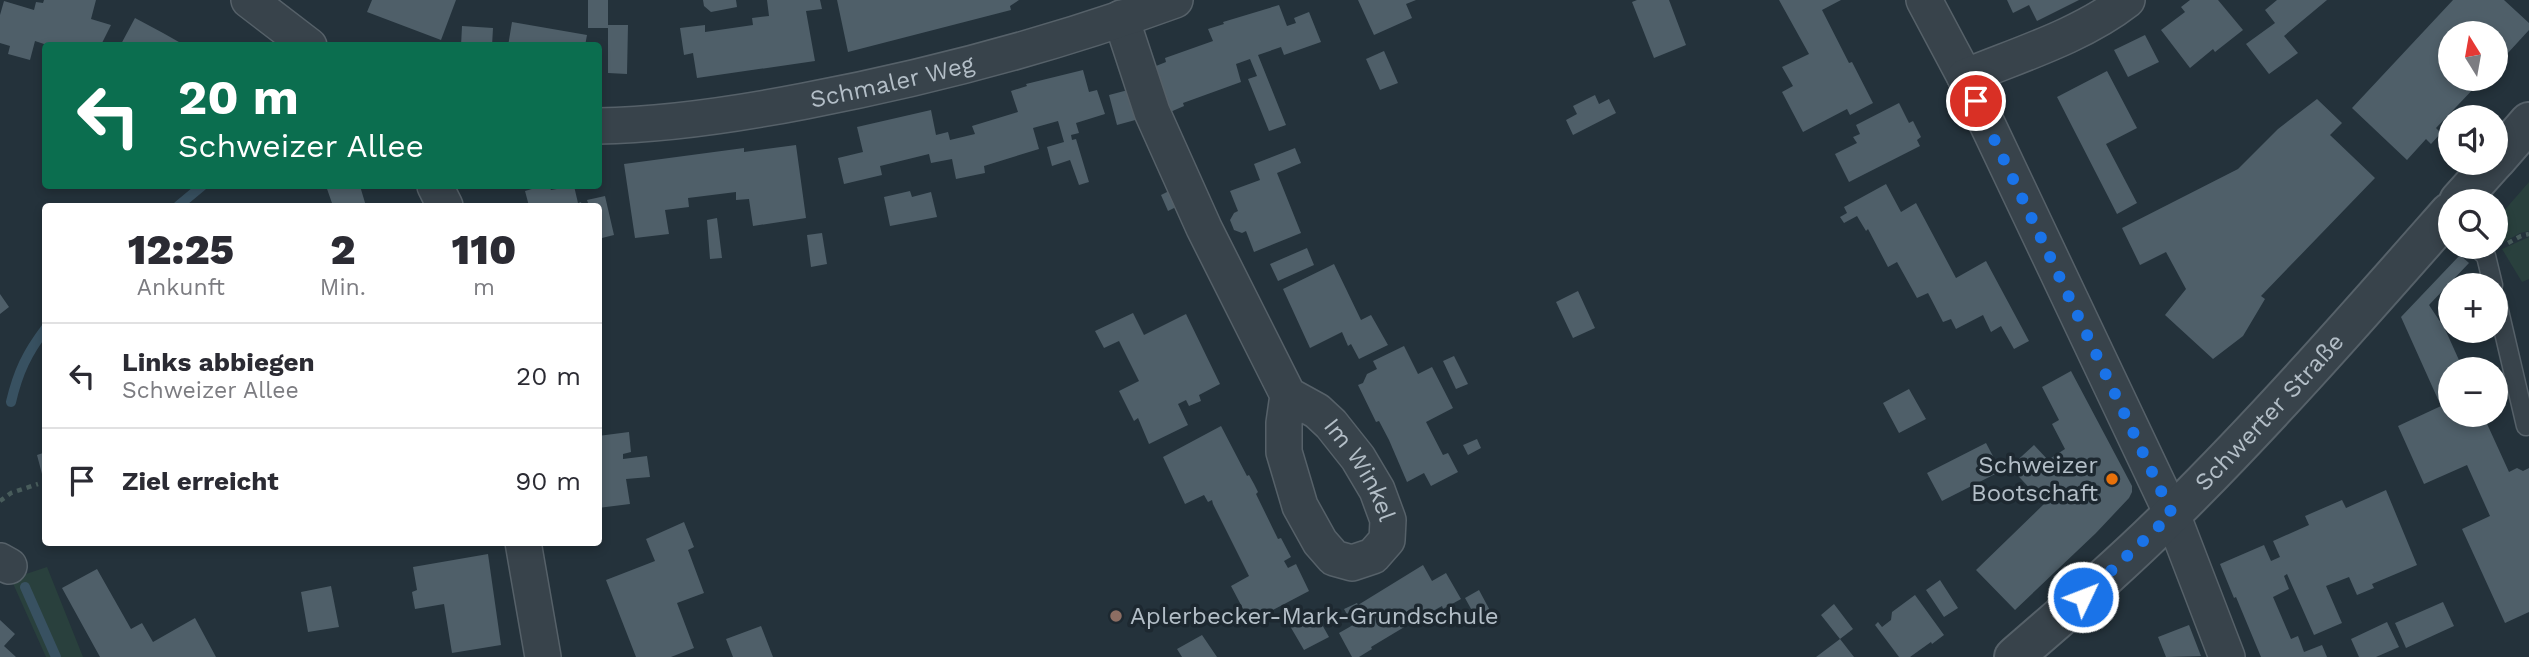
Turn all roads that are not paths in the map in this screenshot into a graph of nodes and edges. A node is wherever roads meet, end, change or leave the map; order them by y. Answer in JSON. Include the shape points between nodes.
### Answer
{"nodes":[{"id":1,"x":249,"y":0,"type":"edge"},
{"id":2,"x":1175,"y":0,"type":"edge"},
{"id":3,"x":1923,"y":0,"type":"edge"},
{"id":4,"x":2127,"y":0,"type":"edge"},
{"id":5,"x":1121,"y":18,"type":"junction"},
{"id":6,"x":304,"y":42,"type":"edge"},
{"id":7,"x":1965,"y":77,"type":"junction"},
{"id":8,"x":2529,"y":122,"type":"edge"},
{"id":9,"x":602,"y":125,"type":"edge"},
{"id":10,"x":2508,"y":145,"type":"edge"},
{"id":11,"x":2482,"y":175,"type":"edge"},
{"id":12,"x":2471,"y":189,"type":"edge"},
{"id":13,"x":2438,"y":227,"type":"edge"},
{"id":14,"x":2507,"y":343,"type":"edge"},
{"id":15,"x":1288,"y":395,"type":"dead end"},
{"id":16,"x":2526,"y":426,"type":"dead end"},
{"id":17,"x":2172,"y":514,"type":"junction"},
{"id":18,"x":524,"y":546,"type":"edge"},
{"id":19,"x":543,"y":657,"type":"edge"},
{"id":20,"x":2014,"y":657,"type":"edge"},
{"id":21,"x":2227,"y":657,"type":"edge"}],
"edges":[{"from":1,"to":6,"type":"street"},
{"from":2,"to":5,"type":"street","name":"Schmaler Weg"},
{"from":3,"to":7,"type":"street"},
{"from":4,"to":7,"type":"street","via":[[2053,41]]},
{"from":5,"to":9,"type":"street","name":"Schmaler Weg","via":[[934,74],[844,94],[685,119]]},
{"from":5,"to":15,"type":"street","via":[[1152,112]]},
{"from":7,"to":17,"type":"street"},
{"from":8,"to":10,"type":"street","name":"Schwerter Straße"},
{"from":11,"to":12,"type":"street","name":"Schwerter Straße"},
{"from":13,"to":17,"type":"street","name":"Schwerter Straße"},
{"from":14,"to":16,"type":"lane"},
{"from":17,"to":20,"type":"street","name":"Schwerter Straße"},
{"from":17,"to":21,"type":"street"},
{"from":18,"to":19,"type":"street"}]}
